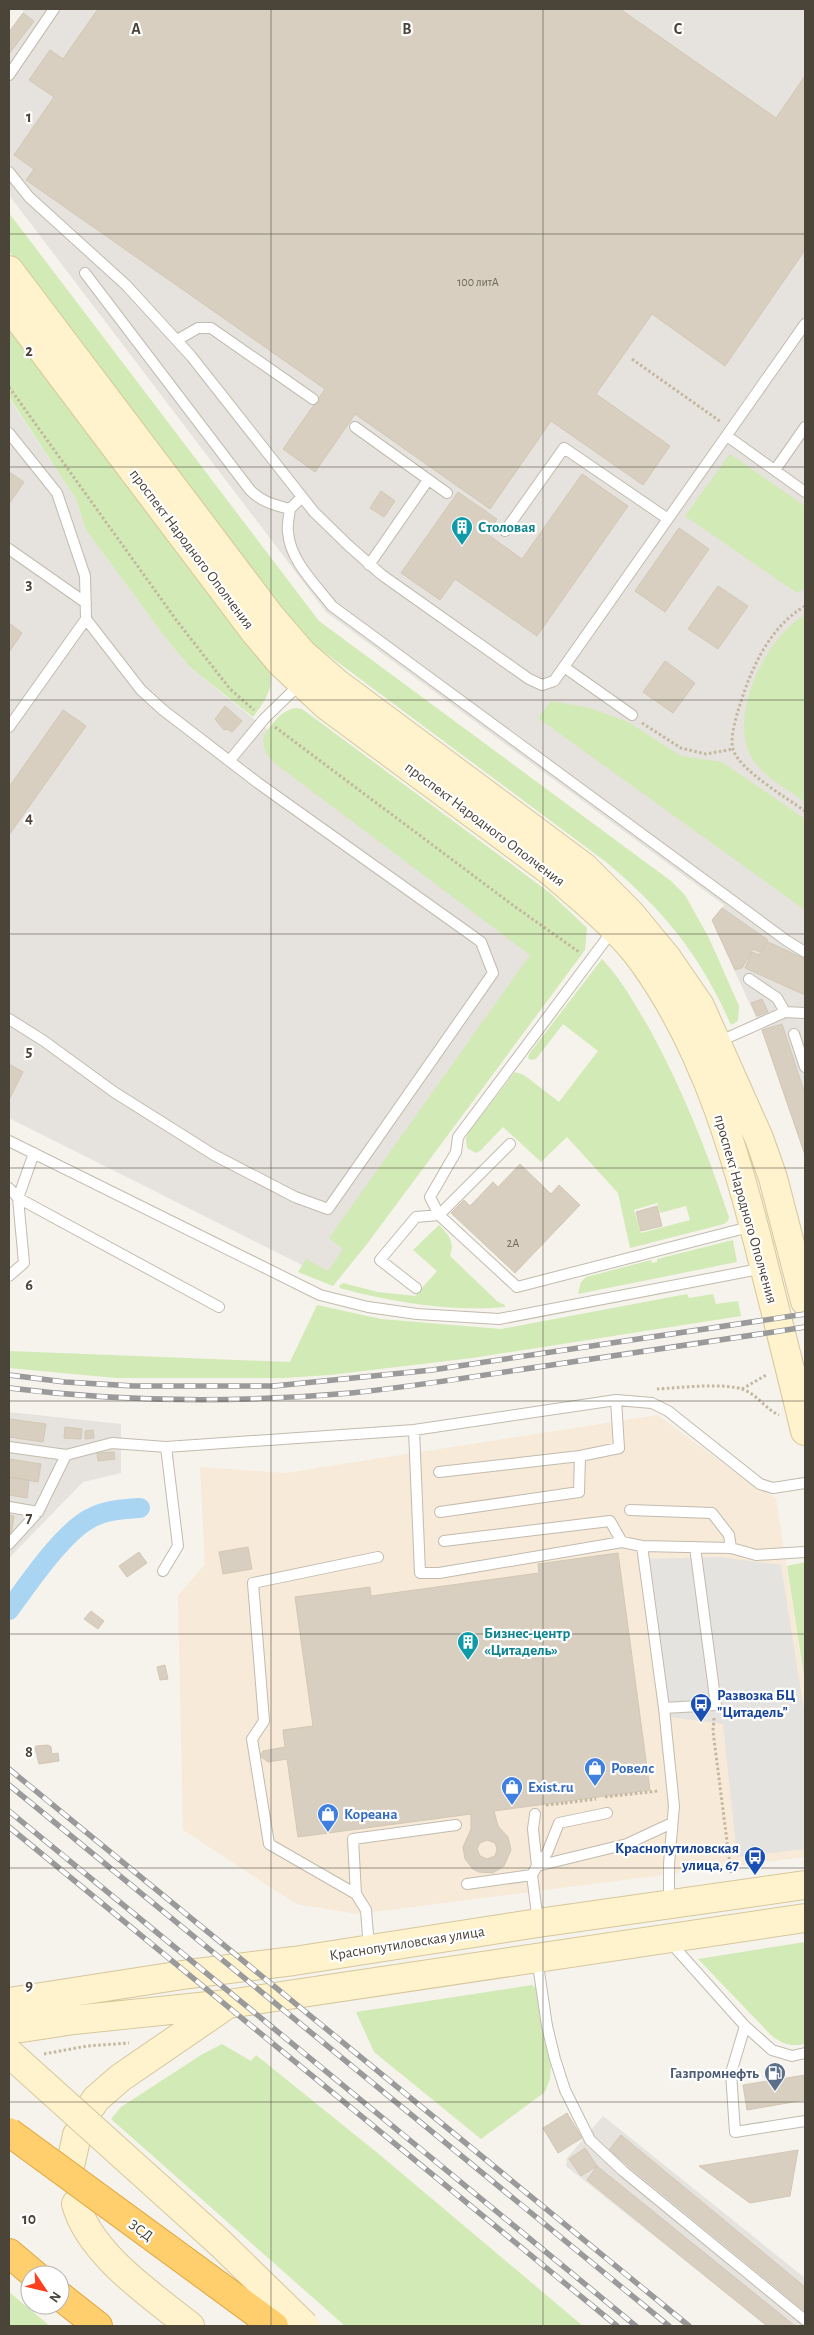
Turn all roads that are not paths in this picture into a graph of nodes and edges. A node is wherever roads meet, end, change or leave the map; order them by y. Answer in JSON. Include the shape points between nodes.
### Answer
{"nodes":[{"id":1,"x":54,"y":9,"type":"edge"},
{"id":2,"x":9,"y":75,"type":"edge"},
{"id":3,"x":9,"y":172,"type":"edge"},
{"id":4,"x":9,"y":270,"type":"edge"},
{"id":5,"x":86,"y":273,"type":"dead end"},
{"id":6,"x":9,"y":306,"type":"edge"},
{"id":7,"x":805,"y":324,"type":"edge"},
{"id":8,"x":177,"y":340,"type":"junction"},
{"id":9,"x":312,"y":399,"type":"dead end"},
{"id":10,"x":355,"y":427,"type":"dead end"},
{"id":11,"x":805,"y":427,"type":"edge"},
{"id":12,"x":729,"y":433,"type":"junction"},
{"id":13,"x":9,"y":434,"type":"edge"},
{"id":14,"x":775,"y":470,"type":"junction"},
{"id":15,"x":428,"y":480,"type":"junction"},
{"id":16,"x":805,"y":492,"type":"edge"},
{"id":17,"x":447,"y":493,"type":"dead end"},
{"id":18,"x":302,"y":497,"type":"junction"},
{"id":19,"x":290,"y":509,"type":"junction"},
{"id":20,"x":668,"y":519,"type":"junction"},
{"id":21,"x":505,"y":531,"type":"dead end"},
{"id":22,"x":9,"y":549,"type":"edge"},
{"id":23,"x":369,"y":565,"type":"junction"},
{"id":24,"x":86,"y":603,"type":"junction"},
{"id":25,"x":86,"y":619,"type":"junction"},
{"id":26,"x":564,"y":667,"type":"junction"},
{"id":27,"x":301,"y":683,"type":"junction"},
{"id":28,"x":632,"y":715,"type":"road end"},
{"id":29,"x":9,"y":727,"type":"edge"},
{"id":30,"x":230,"y":760,"type":"junction"},
{"id":31,"x":614,"y":929,"type":"junction"},
{"id":32,"x":805,"y":952,"type":"edge"},
{"id":33,"x":749,"y":980,"type":"dead end"},
{"id":34,"x":785,"y":1012,"type":"junction"},
{"id":35,"x":805,"y":1013,"type":"edge"},
{"id":36,"x":9,"y":1019,"type":"edge"},
{"id":37,"x":794,"y":1034,"type":"dead end"},
{"id":38,"x":717,"y":1043,"type":"junction"},
{"id":39,"x":805,"y":1066,"type":"edge"},
{"id":40,"x":9,"y":1141,"type":"edge"},
{"id":41,"x":510,"y":1144,"type":"dead end"},
{"id":42,"x":34,"y":1153,"type":"junction"},
{"id":43,"x":9,"y":1188,"type":"edge"},
{"id":44,"x":18,"y":1198,"type":"junction"},
{"id":45,"x":439,"y":1215,"type":"junction"},
{"id":46,"x":754,"y":1226,"type":"junction"},
{"id":47,"x":765,"y":1268,"type":"junction"},
{"id":48,"x":9,"y":1276,"type":"edge"},
{"id":49,"x":416,"y":1288,"type":"dead end"},
{"id":50,"x":805,"y":1301,"type":"edge"},
{"id":51,"x":219,"y":1307,"type":"dead end"},
{"id":52,"x":616,"y":1400,"type":"junction"},
{"id":53,"x":414,"y":1430,"type":"junction"},
{"id":54,"x":805,"y":1431,"type":"edge"},
{"id":55,"x":9,"y":1446,"type":"edge"},
{"id":56,"x":166,"y":1447,"type":"junction"},
{"id":57,"x":66,"y":1455,"type":"junction"},
{"id":58,"x":580,"y":1456,"type":"junction"},
{"id":59,"x":438,"y":1472,"type":"dead end"},
{"id":60,"x":805,"y":1483,"type":"edge"},
{"id":61,"x":9,"y":1507,"type":"edge"},
{"id":62,"x":630,"y":1510,"type":"dead end"},
{"id":63,"x":38,"y":1512,"type":"junction"},
{"id":64,"x":440,"y":1512,"type":"dead end"},
{"id":65,"x":444,"y":1541,"type":"dead end"},
{"id":66,"x":622,"y":1542,"type":"junction"},
{"id":67,"x":9,"y":1544,"type":"edge"},
{"id":68,"x":642,"y":1546,"type":"junction"},
{"id":69,"x":694,"y":1547,"type":"junction"},
{"id":70,"x":731,"y":1548,"type":"junction"},
{"id":71,"x":805,"y":1552,"type":"edge"},
{"id":72,"x":378,"y":1557,"type":"dead end"},
{"id":73,"x":164,"y":1571,"type":"dead end"},
{"id":74,"x":664,"y":1708,"type":"junction"},
{"id":75,"x":607,"y":1813,"type":"dead end"},
{"id":76,"x":535,"y":1814,"type":"dead end"},
{"id":77,"x":672,"y":1823,"type":"junction"},
{"id":78,"x":456,"y":1825,"type":"dead end"},
{"id":79,"x":535,"y":1871,"type":"junction"},
{"id":80,"x":467,"y":1884,"type":"dead end"},
{"id":81,"x":805,"y":1885,"type":"edge"},
{"id":82,"x":356,"y":1894,"type":"junction"},
{"id":83,"x":669,"y":1904,"type":"junction"},
{"id":84,"x":805,"y":1918,"type":"edge"},
{"id":85,"x":538,"y":1923,"type":"junction"},
{"id":86,"x":667,"y":1938,"type":"junction"},
{"id":87,"x":369,"y":1948,"type":"junction"},
{"id":88,"x":537,"y":1958,"type":"junction"},
{"id":89,"x":9,"y":2002,"type":"edge"},
{"id":90,"x":228,"y":2004,"type":"junction"},
{"id":91,"x":745,"y":2026,"type":"junction"},
{"id":92,"x":9,"y":2030,"type":"edge"},
{"id":93,"x":9,"y":2053,"type":"edge"},
{"id":94,"x":805,"y":2054,"type":"edge"},
{"id":95,"x":92,"y":2105,"type":"dead end"},
{"id":96,"x":805,"y":2121,"type":"edge"},
{"id":97,"x":9,"y":2132,"type":"edge"},
{"id":98,"x":78,"y":2135,"type":"dead end"},
{"id":99,"x":71,"y":2162,"type":"dead end"},
{"id":100,"x":76,"y":2204,"type":"dead end"},
{"id":101,"x":9,"y":2253,"type":"edge"},
{"id":102,"x":23,"y":2265,"type":"edge"},
{"id":103,"x":70,"y":2304,"type":"edge"},
{"id":104,"x":805,"y":2320,"type":"edge"},
{"id":105,"x":98,"y":2326,"type":"edge"},
{"id":106,"x":190,"y":2326,"type":"edge"},
{"id":107,"x":274,"y":2326,"type":"edge"},
{"id":108,"x":305,"y":2326,"type":"edge"}],
"edges":[{"from":1,"to":2,"type":"lane"},
{"from":3,"to":8,"type":"lane","via":[[29,197],[126,285]]},
{"from":4,"to":38,"type":"main road","name":"проспект Народного Ополчения","via":[[230,566],[302,653],[338,684],[554,844],[606,887],[648,933],[687,984]]},
{"from":5,"to":19,"type":"lane","via":[[250,490],[268,504]]},
{"from":6,"to":27,"type":"main road","name":"проспект Народного Ополчения","via":[[255,632]]},
{"from":7,"to":12,"type":"lane"},
{"from":8,"to":9,"type":"lane","via":[[198,328],[210,328]]},
{"from":8,"to":18,"type":"lane"},
{"from":10,"to":15,"type":"lane"},
{"from":11,"to":14,"type":"lane"},
{"from":12,"to":14,"type":"lane"},
{"from":12,"to":20,"type":"lane"},
{"from":13,"to":24,"type":"lane","via":[[57,494],[85,576]]},
{"from":14,"to":16,"type":"lane"},
{"from":15,"to":17,"type":"lane"},
{"from":15,"to":23,"type":"lane"},
{"from":18,"to":19,"type":"lane"},
{"from":18,"to":23,"type":"lane"},
{"from":19,"to":32,"type":"lane","via":[[288,532],[291,548],[299,564],[332,606]]},
{"from":20,"to":21,"type":"lane","via":[[564,448]]},
{"from":20,"to":26,"type":"lane"},
{"from":22,"to":24,"type":"lane"},
{"from":23,"to":26,"type":"lane","via":[[529,679],[542,685],[554,681]]},
{"from":24,"to":25,"type":"lane"},
{"from":25,"to":29,"type":"lane"},
{"from":25,"to":30,"type":"lane","via":[[141,690]]},
{"from":26,"to":28,"type":"lane"},
{"from":27,"to":30,"type":"lane","via":[[264,719]]},
{"from":27,"to":31,"type":"main road","name":"проспект Народного Ополчения","via":[[550,871]]},
{"from":30,"to":36,"type":"lane","via":[[258,784],[478,939],[493,973],[328,1209],[295,1197],[214,1155],[114,1092]]},
{"from":31,"to":45,"type":"lane","via":[[458,1137],[456,1152],[430,1197]]},
{"from":31,"to":46,"type":"main road","name":"проспект Народного Ополчения","via":[[643,961],[689,1037],[732,1149]]},
{"from":33,"to":34,"type":"lane","via":[[776,998]]},
{"from":34,"to":35,"type":"lane"},
{"from":34,"to":38,"type":"lane"},
{"from":37,"to":39,"type":"lane"},
{"from":38,"to":50,"type":"main road","name":"проспект Народного Ополчения","via":[[773,1178]]},
{"from":40,"to":42,"type":"lane"},
{"from":41,"to":45,"type":"lane"},
{"from":42,"to":44,"type":"lane"},
{"from":42,"to":47,"type":"lane","via":[[320,1295],[368,1307],[500,1320]]},
{"from":43,"to":44,"type":"lane"},
{"from":44,"to":48,"type":"lane","via":[[24,1263]]},
{"from":44,"to":51,"type":"lane"},
{"from":45,"to":46,"type":"lane","via":[[517,1287]]},
{"from":45,"to":49,"type":"lane","via":[[416,1217],[380,1260]]},
{"from":46,"to":47,"type":"main road","name":"проспект Народного Ополчения"},
{"from":47,"to":54,"type":"main road","name":"проспект Народного Ополчения"},
{"from":52,"to":53,"type":"lane"},
{"from":52,"to":58,"type":"lane","via":[[618,1448]]},
{"from":52,"to":60,"type":"lane","via":[[652,1403],[668,1411],[760,1484],[773,1488]]},
{"from":53,"to":56,"type":"lane"},
{"from":53,"to":66,"type":"lane","via":[[420,1573],[439,1573]]},
{"from":55,"to":57,"type":"lane"},
{"from":56,"to":57,"type":"lane","via":[[112,1442]]},
{"from":56,"to":73,"type":"lane","via":[[178,1546]]},
{"from":57,"to":63,"type":"lane"},
{"from":58,"to":59,"type":"lane"},
{"from":58,"to":64,"type":"lane","via":[[580,1492]]},
{"from":61,"to":63,"type":"lane"},
{"from":62,"to":70,"type":"lane","via":[[712,1513],[729,1535]]},
{"from":63,"to":67,"type":"lane"},
{"from":65,"to":66,"type":"lane","via":[[610,1521]]},
{"from":66,"to":68,"type":"lane"},
{"from":68,"to":69,"type":"lane"},
{"from":68,"to":74,"type":"lane"},
{"from":69,"to":70,"type":"lane"},
{"from":69,"to":74,"type":"lane","via":[[716,1705]]},
{"from":70,"to":71,"type":"lane","via":[[756,1555]]},
{"from":72,"to":82,"type":"lane","via":[[253,1583],[264,1722],[252,1739],[269,1844]]},
{"from":74,"to":77,"type":"lane","via":[[674,1806]]},
{"from":75,"to":79,"type":"lane","via":[[559,1823],[547,1853]]},
{"from":76,"to":79,"type":"lane"},
{"from":77,"to":79,"type":"lane","via":[[627,1844]]},
{"from":77,"to":83,"type":"lane"},
{"from":78,"to":82,"type":"lane","via":[[353,1839]]},
{"from":79,"to":80,"type":"lane"},
{"from":79,"to":85,"type":"lane"},
{"from":81,"to":83,"type":"main road","name":"Краснопутиловская улица"},
{"from":82,"to":87,"type":"lane","via":[[366,1910]]},
{"from":83,"to":85,"type":"main road","name":"Краснопутиловская улица"},
{"from":84,"to":86,"type":"main road"},
{"from":85,"to":87,"type":"main road","name":"Краснопутиловская улица"},
{"from":86,"to":88,"type":"main road"},
{"from":86,"to":91,"type":"lane"},
{"from":87,"to":89,"type":"main road","name":"Краснопутиловская улица"},
{"from":88,"to":90,"type":"main road"},
{"from":88,"to":104,"type":"lane","via":[[555,2059],[590,2140],[623,2171]]},
{"from":90,"to":92,"type":"main road"},
{"from":90,"to":95,"type":"main road","via":[[120,2078]]},
{"from":91,"to":94,"type":"lane","via":[[772,2050],[792,2056]]},
{"from":91,"to":96,"type":"lane","via":[[731,2073],[735,2132]]},
{"from":93,"to":108,"type":"main road","bridge":true,"via":[[220,2243]]},
{"from":97,"to":107,"type":"highway","name":"ЗСД","bridge":true},
{"from":98,"to":99,"type":"main road"},
{"from":100,"to":106,"type":"main road","via":[[80,2218],[99,2247]]},
{"from":101,"to":102,"type":"highway"},
{"from":103,"to":105,"type":"highway"}]}
